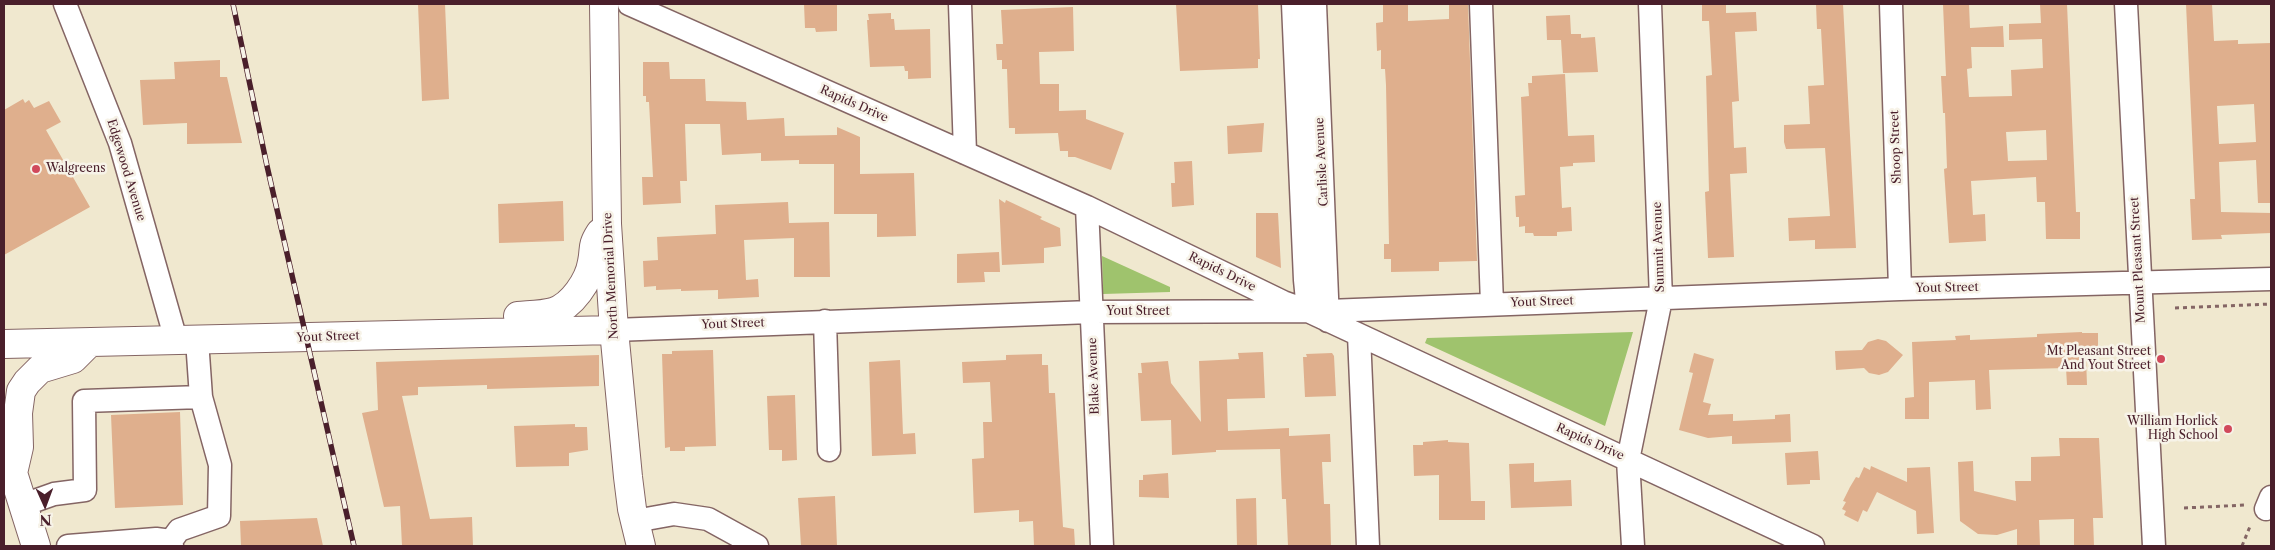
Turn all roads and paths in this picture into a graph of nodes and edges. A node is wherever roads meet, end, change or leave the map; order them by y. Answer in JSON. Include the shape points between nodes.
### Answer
{"nodes":[{"id":1,"x":65,"y":4,"type":"edge"},
{"id":2,"x":604,"y":4,"type":"edge"},
{"id":3,"x":629,"y":4,"type":"edge"},
{"id":4,"x":960,"y":4,"type":"edge"},
{"id":5,"x":1293,"y":4,"type":"edge"},
{"id":6,"x":1315,"y":4,"type":"edge"},
{"id":7,"x":1481,"y":4,"type":"edge"},
{"id":8,"x":1650,"y":4,"type":"edge"},
{"id":9,"x":1891,"y":4,"type":"edge"},
{"id":10,"x":2126,"y":4,"type":"edge"},
{"id":11,"x":965,"y":153,"type":"junction"},
{"id":12,"x":1087,"y":207,"type":"junction"},
{"id":13,"x":607,"y":224,"type":"junction"},
{"id":14,"x":2271,"y":279,"type":"edge"},
{"id":15,"x":2139,"y":284,"type":"junction"},
{"id":16,"x":1900,"y":289,"type":"junction"},
{"id":17,"x":1662,"y":299,"type":"junction"},
{"id":18,"x":1492,"y":304,"type":"junction"},
{"id":19,"x":2271,"y":304,"type":"edge"},
{"id":20,"x":2175,"y":308,"type":"dead end"},
{"id":21,"x":1091,"y":312,"type":"junction"},
{"id":22,"x":1321,"y":314,"type":"junction"},
{"id":23,"x":825,"y":321,"type":"junction"},
{"id":24,"x":614,"y":330,"type":"junction"},
{"id":25,"x":490,"y":331,"type":"junction"},
{"id":26,"x":1359,"y":335,"type":"junction"},
{"id":27,"x":186,"y":340,"type":"junction"},
{"id":28,"x":89,"y":342,"type":"junction"},
{"id":29,"x":4,"y":344,"type":"edge"},
{"id":30,"x":201,"y":397,"type":"junction"},
{"id":31,"x":829,"y":450,"type":"dead end"},
{"id":32,"x":1628,"y":460,"type":"junction"},
{"id":33,"x":9,"y":462,"type":"edge"},
{"id":34,"x":23,"y":505,"type":"junction"},
{"id":35,"x":2265,"y":505,"type":"edge"},
{"id":36,"x":2184,"y":508,"type":"dead end"},
{"id":37,"x":638,"y":534,"type":"edge"},
{"id":38,"x":171,"y":543,"type":"edge"},
{"id":39,"x":36,"y":546,"type":"edge"},
{"id":40,"x":68,"y":546,"type":"edge"},
{"id":41,"x":756,"y":546,"type":"edge"},
{"id":42,"x":1102,"y":546,"type":"edge"},
{"id":43,"x":1368,"y":546,"type":"edge"},
{"id":44,"x":1633,"y":546,"type":"edge"},
{"id":45,"x":1813,"y":546,"type":"edge"},
{"id":46,"x":2154,"y":546,"type":"edge"},
{"id":47,"x":2242,"y":546,"type":"edge"}],
"edges":[{"from":1,"to":27,"type":"street","name":"Edgewood Avenue","via":[[120,143]]},
{"from":2,"to":13,"type":"main road","name":"North Memorial Drive"},
{"from":3,"to":11,"type":"street","name":"Rapids Drive"},
{"from":4,"to":11,"type":"street"},
{"from":5,"to":22,"type":"street","name":"Carlisle Avenue","via":[[1305,280]]},
{"from":6,"to":22,"type":"street","name":"Carlisle Avenue"},
{"from":7,"to":18,"type":"street"},
{"from":8,"to":17,"type":"street","name":"Summit Avenue"},
{"from":9,"to":16,"type":"street","name":"Shoop Street"},
{"from":10,"to":15,"type":"street","name":"Mount Pleasant Street"},
{"from":11,"to":12,"type":"street","name":"Rapids Drive"},
{"from":12,"to":21,"type":"street","name":"Blake Avenue"},
{"from":12,"to":22,"type":"street","name":"Rapids Drive","via":[[1283,302]]},
{"from":13,"to":24,"type":"main road","name":"North Memorial Drive"},
{"from":13,"to":25,"type":"main road","via":[[593,243],[592,262],[585,280],[565,306],[553,312],[514,316]]},
{"from":14,"to":15,"type":"street","name":"Yout Street"},
{"from":15,"to":16,"type":"street","name":"Yout Street"},
{"from":15,"to":46,"type":"street","name":"Mount Pleasant Street"},
{"from":16,"to":17,"type":"street","name":"Yout Street"},
{"from":17,"to":18,"type":"street","name":"Yout Street"},
{"from":17,"to":32,"type":"street","name":"Summit Avenue"},
{"from":18,"to":22,"type":"street","name":"Yout Street"},
{"from":19,"to":20,"type":"path"},
{"from":21,"to":22,"type":"street","name":"Yout Street"},
{"from":21,"to":23,"type":"street","name":"Yout Street"},
{"from":21,"to":42,"type":"street","name":"Blake Avenue"},
{"from":22,"to":26,"type":"street","name":"Rapids Drive"},
{"from":23,"to":24,"type":"street","name":"Yout Street"},
{"from":23,"to":31,"type":"street"},
{"from":24,"to":25,"type":"main road","name":"Yout Street"},
{"from":24,"to":37,"type":"main road","name":"North Memorial Drive","via":[[628,477]]},
{"from":25,"to":27,"type":"main road","name":"Yout Street"},
{"from":26,"to":32,"type":"street","name":"Rapids Drive"},
{"from":26,"to":43,"type":"street"},
{"from":27,"to":28,"type":"main road","name":"Yout Street"},
{"from":27,"to":30,"type":"street","name":"Edgewood Avenue"},
{"from":28,"to":29,"type":"main road","name":"Yout Street"},
{"from":28,"to":33,"type":"main road","via":[[73,359],[40,369],[24,386],[19,402],[19,447]]},
{"from":30,"to":34,"type":"street","via":[[84,401],[85,490],[54,494]]},
{"from":30,"to":38,"type":"street","name":"Edgewood Avenue","via":[[220,465],[219,516],[179,530]]},
{"from":32,"to":44,"type":"street","name":"Summit Avenue"},
{"from":32,"to":45,"type":"street","name":"Rapids Drive"},
{"from":33,"to":34,"type":"main road"},
{"from":34,"to":39,"type":"main road"},
{"from":35,"to":36,"type":"path"},
{"from":35,"to":47,"type":"path"},
{"from":37,"to":41,"type":"street","via":[[674,514],[708,519]]},
{"from":38,"to":40,"type":"street","via":[[156,539]]}]}
